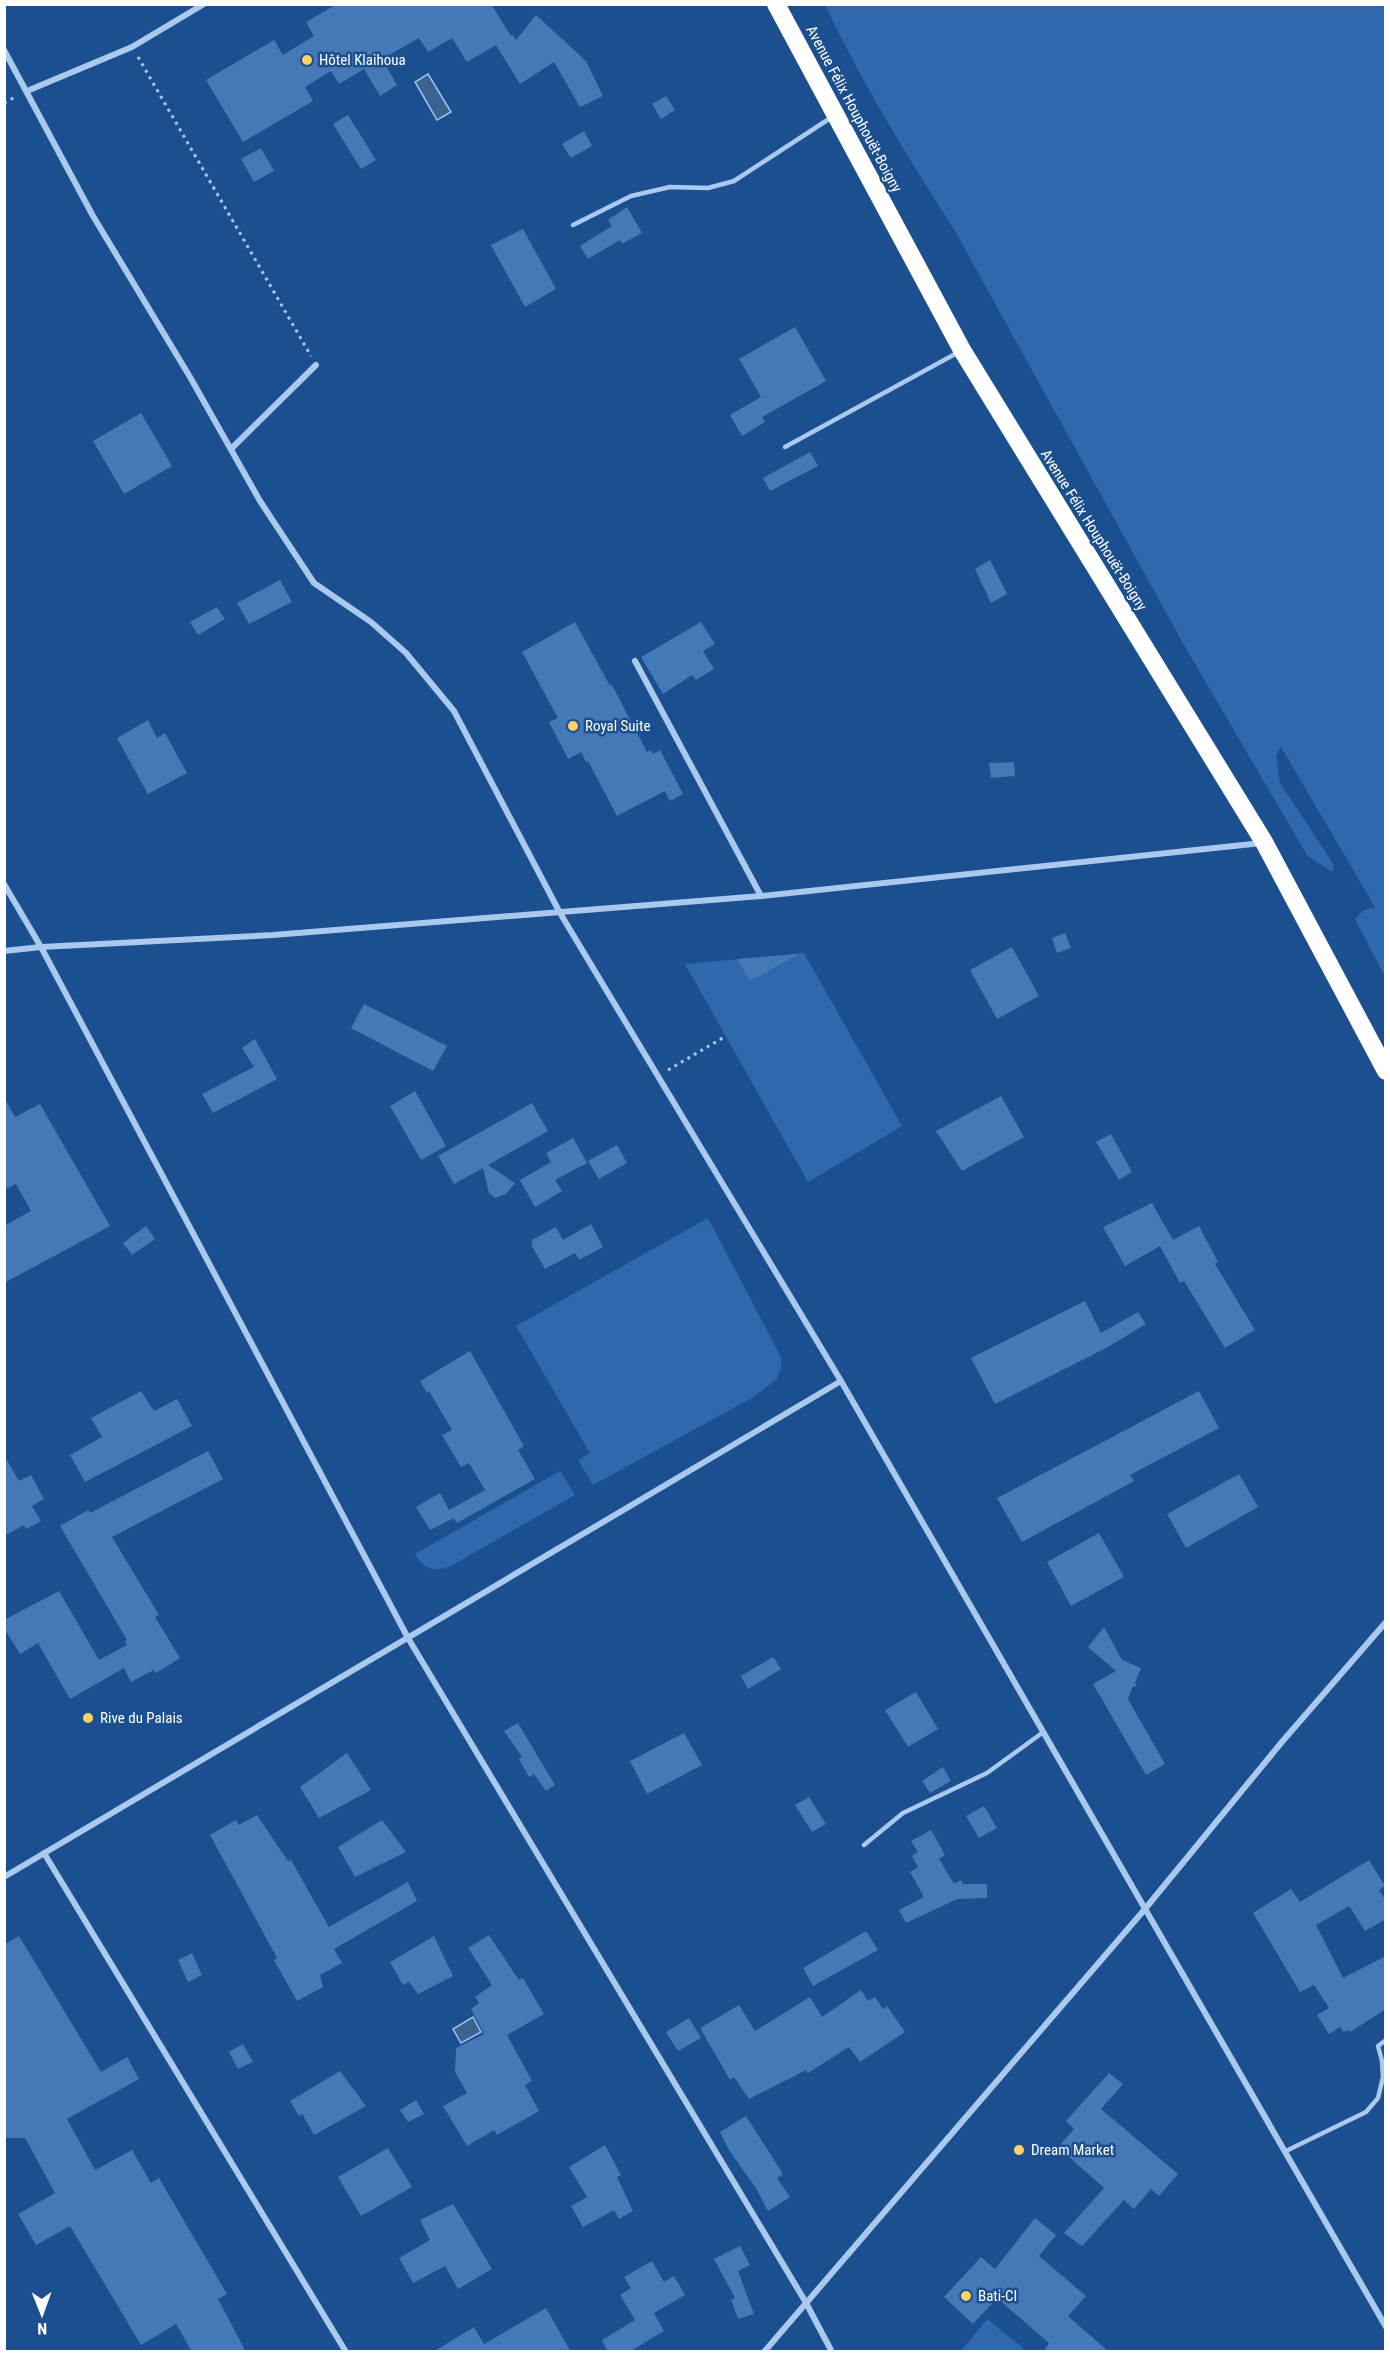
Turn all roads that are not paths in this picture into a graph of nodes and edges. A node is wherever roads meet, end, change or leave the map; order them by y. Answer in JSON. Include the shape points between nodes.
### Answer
{"nodes":[{"id":1,"x":204,"y":4,"type":"edge"},
{"id":2,"x":776,"y":4,"type":"edge"},
{"id":3,"x":4,"y":50,"type":"edge"},
{"id":4,"x":27,"y":91,"type":"junction"},
{"id":5,"x":837,"y":114,"type":"junction"},
{"id":6,"x":573,"y":225,"type":"dead end"},
{"id":7,"x":962,"y":350,"type":"junction"},
{"id":8,"x":316,"y":365,"type":"road end"},
{"id":9,"x":785,"y":447,"type":"dead end"},
{"id":10,"x":231,"y":449,"type":"junction"},
{"id":11,"x":635,"y":661,"type":"dead end"},
{"id":12,"x":1264,"y":842,"type":"junction"},
{"id":13,"x":4,"y":884,"type":"edge"},
{"id":14,"x":762,"y":897,"type":"junction"},
{"id":15,"x":560,"y":913,"type":"junction"},
{"id":16,"x":41,"y":947,"type":"junction"},
{"id":17,"x":4,"y":951,"type":"edge"},
{"id":18,"x":1386,"y":1071,"type":"edge"},
{"id":19,"x":841,"y":1381,"type":"junction"},
{"id":20,"x":1386,"y":1622,"type":"edge"},
{"id":21,"x":408,"y":1638,"type":"junction"},
{"id":22,"x":1042,"y":1733,"type":"junction"},
{"id":23,"x":864,"y":1845,"type":"dead end"},
{"id":24,"x":44,"y":1853,"type":"junction"},
{"id":25,"x":4,"y":1877,"type":"edge"},
{"id":26,"x":1145,"y":1909,"type":"junction"},
{"id":27,"x":1386,"y":2040,"type":"edge"},
{"id":28,"x":1286,"y":2151,"type":"junction"},
{"id":29,"x":806,"y":2301,"type":"junction"},
{"id":30,"x":1386,"y":2326,"type":"edge"},
{"id":31,"x":346,"y":2352,"type":"edge"},
{"id":32,"x":764,"y":2352,"type":"edge"},
{"id":33,"x":832,"y":2352,"type":"edge"}],
"edges":[{"from":1,"to":4,"type":"street","via":[[132,47]]},
{"from":2,"to":5,"type":"highway","name":"Avenue Félix Houphouët-Boigny"},
{"from":3,"to":4,"type":"street"},
{"from":4,"to":10,"type":"street","via":[[93,216]]},
{"from":5,"to":6,"type":"lane","via":[[734,181],[708,188],[670,187],[631,196]]},
{"from":5,"to":7,"type":"highway","name":"Avenue Félix Houphouët-Boigny"},
{"from":7,"to":9,"type":"lane"},
{"from":7,"to":12,"type":"highway","name":"Avenue Félix Houphouët-Boigny"},
{"from":8,"to":10,"type":"street"},
{"from":10,"to":15,"type":"street","via":[[314,583],[371,622],[406,653],[454,711]]},
{"from":11,"to":14,"type":"street"},
{"from":12,"to":14,"type":"street"},
{"from":12,"to":18,"type":"highway","name":"Avenue Félix Houphouët-Boigny"},
{"from":13,"to":16,"type":"street"},
{"from":14,"to":15,"type":"street"},
{"from":15,"to":16,"type":"street","via":[[273,935]]},
{"from":15,"to":19,"type":"street"},
{"from":16,"to":17,"type":"street"},
{"from":16,"to":21,"type":"street"},
{"from":19,"to":21,"type":"street"},
{"from":19,"to":22,"type":"street"},
{"from":20,"to":26,"type":"street"},
{"from":21,"to":24,"type":"street"},
{"from":21,"to":29,"type":"street"},
{"from":22,"to":23,"type":"lane","via":[[987,1773],[903,1814]]},
{"from":22,"to":26,"type":"street"},
{"from":24,"to":25,"type":"street"},
{"from":24,"to":31,"type":"street"},
{"from":26,"to":28,"type":"street"},
{"from":26,"to":29,"type":"street"},
{"from":27,"to":28,"type":"lane","via":[[1378,2046],[1383,2077],[1378,2098],[1366,2112]]},
{"from":28,"to":30,"type":"street"},
{"from":29,"to":32,"type":"street"},
{"from":29,"to":33,"type":"street"}]}
